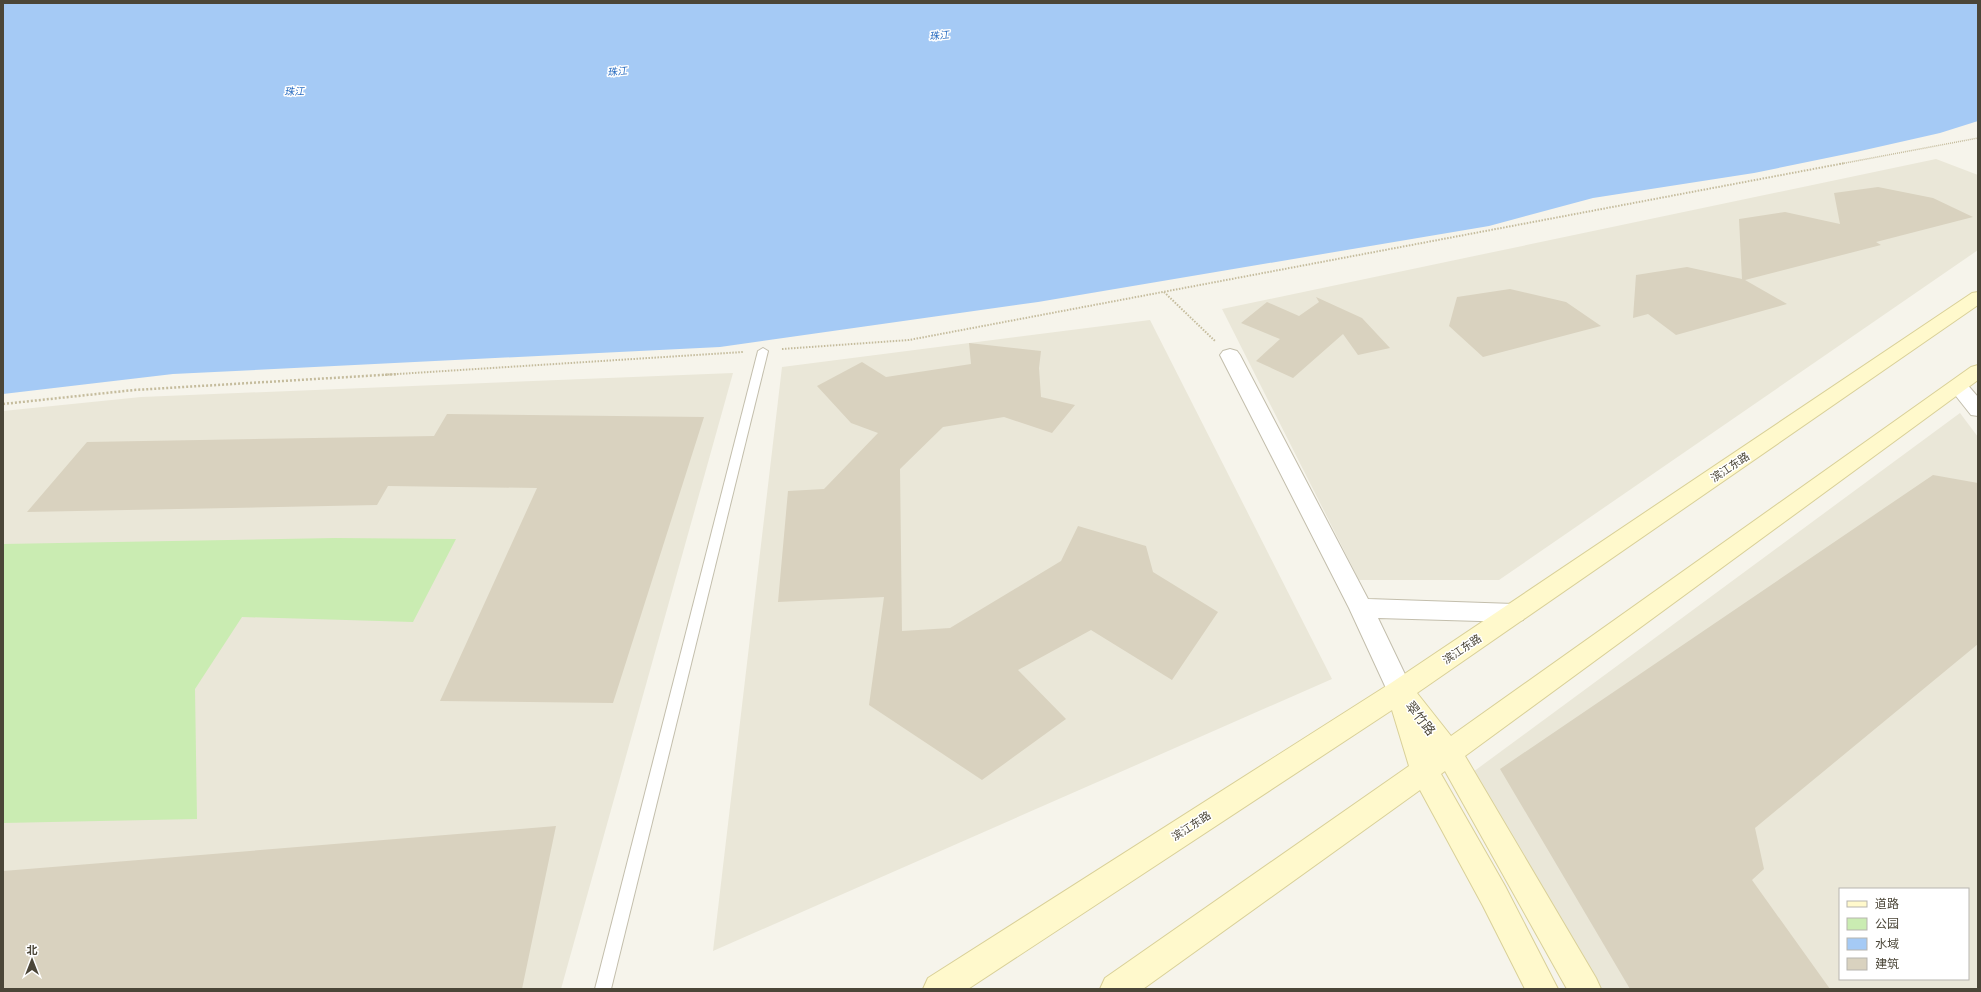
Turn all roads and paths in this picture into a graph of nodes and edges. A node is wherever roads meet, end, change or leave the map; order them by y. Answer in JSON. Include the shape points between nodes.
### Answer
{"nodes":[{"id":1,"x":1978,"y":138,"type":"edge"},
{"id":2,"x":1164,"y":292,"type":"junction"},
{"id":3,"x":1978,"y":297,"type":"edge"},
{"id":4,"x":763,"y":350,"type":"junction"},
{"id":5,"x":1230,"y":355,"type":"joint"},
{"id":6,"x":1978,"y":372,"type":"edge"},
{"id":7,"x":1958,"y":386,"type":"junction"},
{"id":8,"x":3,"y":404,"type":"edge"},
{"id":9,"x":1978,"y":410,"type":"edge"},
{"id":10,"x":1361,"y":608,"type":"junction"},
{"id":11,"x":1514,"y":613,"type":"junction"},
{"id":12,"x":1400,"y":691,"type":"junction"},
{"id":13,"x":1449,"y":753,"type":"junction"},
{"id":14,"x":1424,"y":771,"type":"junction"},
{"id":15,"x":603,"y":989,"type":"edge"},
{"id":16,"x":939,"y":989,"type":"edge"},
{"id":17,"x":1116,"y":989,"type":"edge"},
{"id":18,"x":1542,"y":989,"type":"edge"},
{"id":19,"x":1585,"y":989,"type":"edge"}],
"edges":[{"from":1,"to":2,"type":"path"},
{"from":2,"to":4,"type":"path","via":[[909,340]]},
{"from":2,"to":5,"type":"path"},
{"from":3,"to":11,"type":"main road","name":"滨江东路"},
{"from":4,"to":8,"type":"path","via":[[134,390]]},
{"from":4,"to":15,"type":"lane"},
{"from":5,"to":10,"type":"street"},
{"from":6,"to":7,"type":"main road"},
{"from":7,"to":9,"type":"street"},
{"from":7,"to":13,"type":"main road"},
{"from":10,"to":11,"type":"street"},
{"from":10,"to":12,"type":"street"},
{"from":11,"to":12,"type":"main road","name":"滨江东路"},
{"from":12,"to":13,"type":"main road","name":"翠竹路"},
{"from":12,"to":14,"type":"main road","name":"翠竹路"},
{"from":12,"to":16,"type":"main road","name":"滨江东路"},
{"from":13,"to":14,"type":"main road"},
{"from":13,"to":19,"type":"main road","name":"翠竹路"},
{"from":14,"to":17,"type":"main road"},
{"from":14,"to":18,"type":"main road","name":"翠竹路","via":[[1494,896]]}]}
